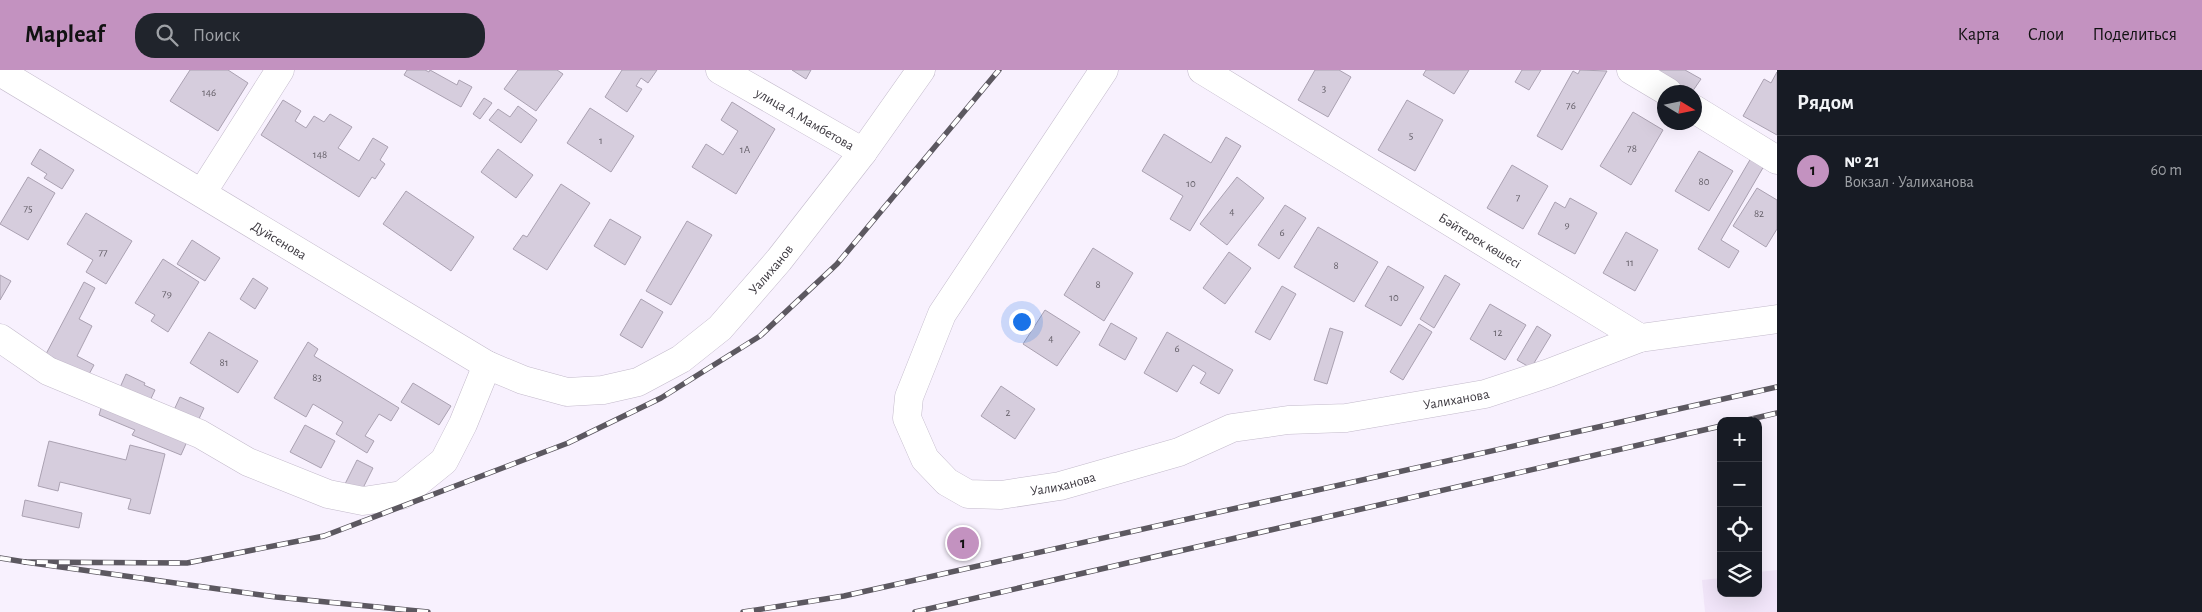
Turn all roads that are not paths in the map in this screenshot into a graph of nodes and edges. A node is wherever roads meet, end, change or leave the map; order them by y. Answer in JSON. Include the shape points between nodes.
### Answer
{"nodes":[{"id":1,"x":280,"y":70,"type":"edge"},
{"id":2,"x":720,"y":70,"type":"edge"},
{"id":3,"x":920,"y":70,"type":"edge"},
{"id":4,"x":1104,"y":70,"type":"edge"},
{"id":5,"x":1202,"y":70,"type":"edge"},
{"id":6,"x":1631,"y":70,"type":"edge"},
{"id":7,"x":0,"y":72,"type":"edge"},
{"id":8,"x":1657,"y":85,"type":"edge"},
{"id":9,"x":1702,"y":114,"type":"edge"},
{"id":10,"x":863,"y":152,"type":"junction"},
{"id":11,"x":1777,"y":160,"type":"edge"},
{"id":12,"x":202,"y":193,"type":"junction"},
{"id":13,"x":1777,"y":319,"type":"edge"},
{"id":14,"x":0,"y":338,"type":"edge"},
{"id":15,"x":1640,"y":338,"type":"junction"},
{"id":16,"x":487,"y":365,"type":"junction"},
{"id":17,"x":567,"y":392,"type":"joint"}],
"edges":[{"from":1,"to":12,"type":"street"},
{"from":2,"to":10,"type":"street","name":"улица А.Мамбетова"},
{"from":3,"to":10,"type":"street","name":"Уалиханов"},
{"from":4,"to":15,"type":"street","name":"Уалиханова","via":[[942,314],[909,397],[906,418],[925,459],[947,482],[968,494],[1001,495],[1060,486],[1179,452],[1232,428],[1288,420],[1346,418],[1485,394]]},
{"from":5,"to":15,"type":"street","name":"Бәйтерек көшесі"},
{"from":6,"to":8,"type":"street"},
{"from":7,"to":12,"type":"street","name":"Дуйсенова"},
{"from":9,"to":11,"type":"street"},
{"from":10,"to":17,"type":"street","name":"Уалиханов","via":[[779,260],[720,328],[681,359],[638,382],[603,390]]},
{"from":12,"to":16,"type":"street","name":"Дуйсенова"},
{"from":13,"to":15,"type":"street"},
{"from":14,"to":16,"type":"street","via":[[48,371],[200,434],[248,462],[328,494],[363,501],[402,495],[444,461]]},
{"from":16,"to":17,"type":"street","name":"Дуйсенова","via":[[523,380]]}]}
